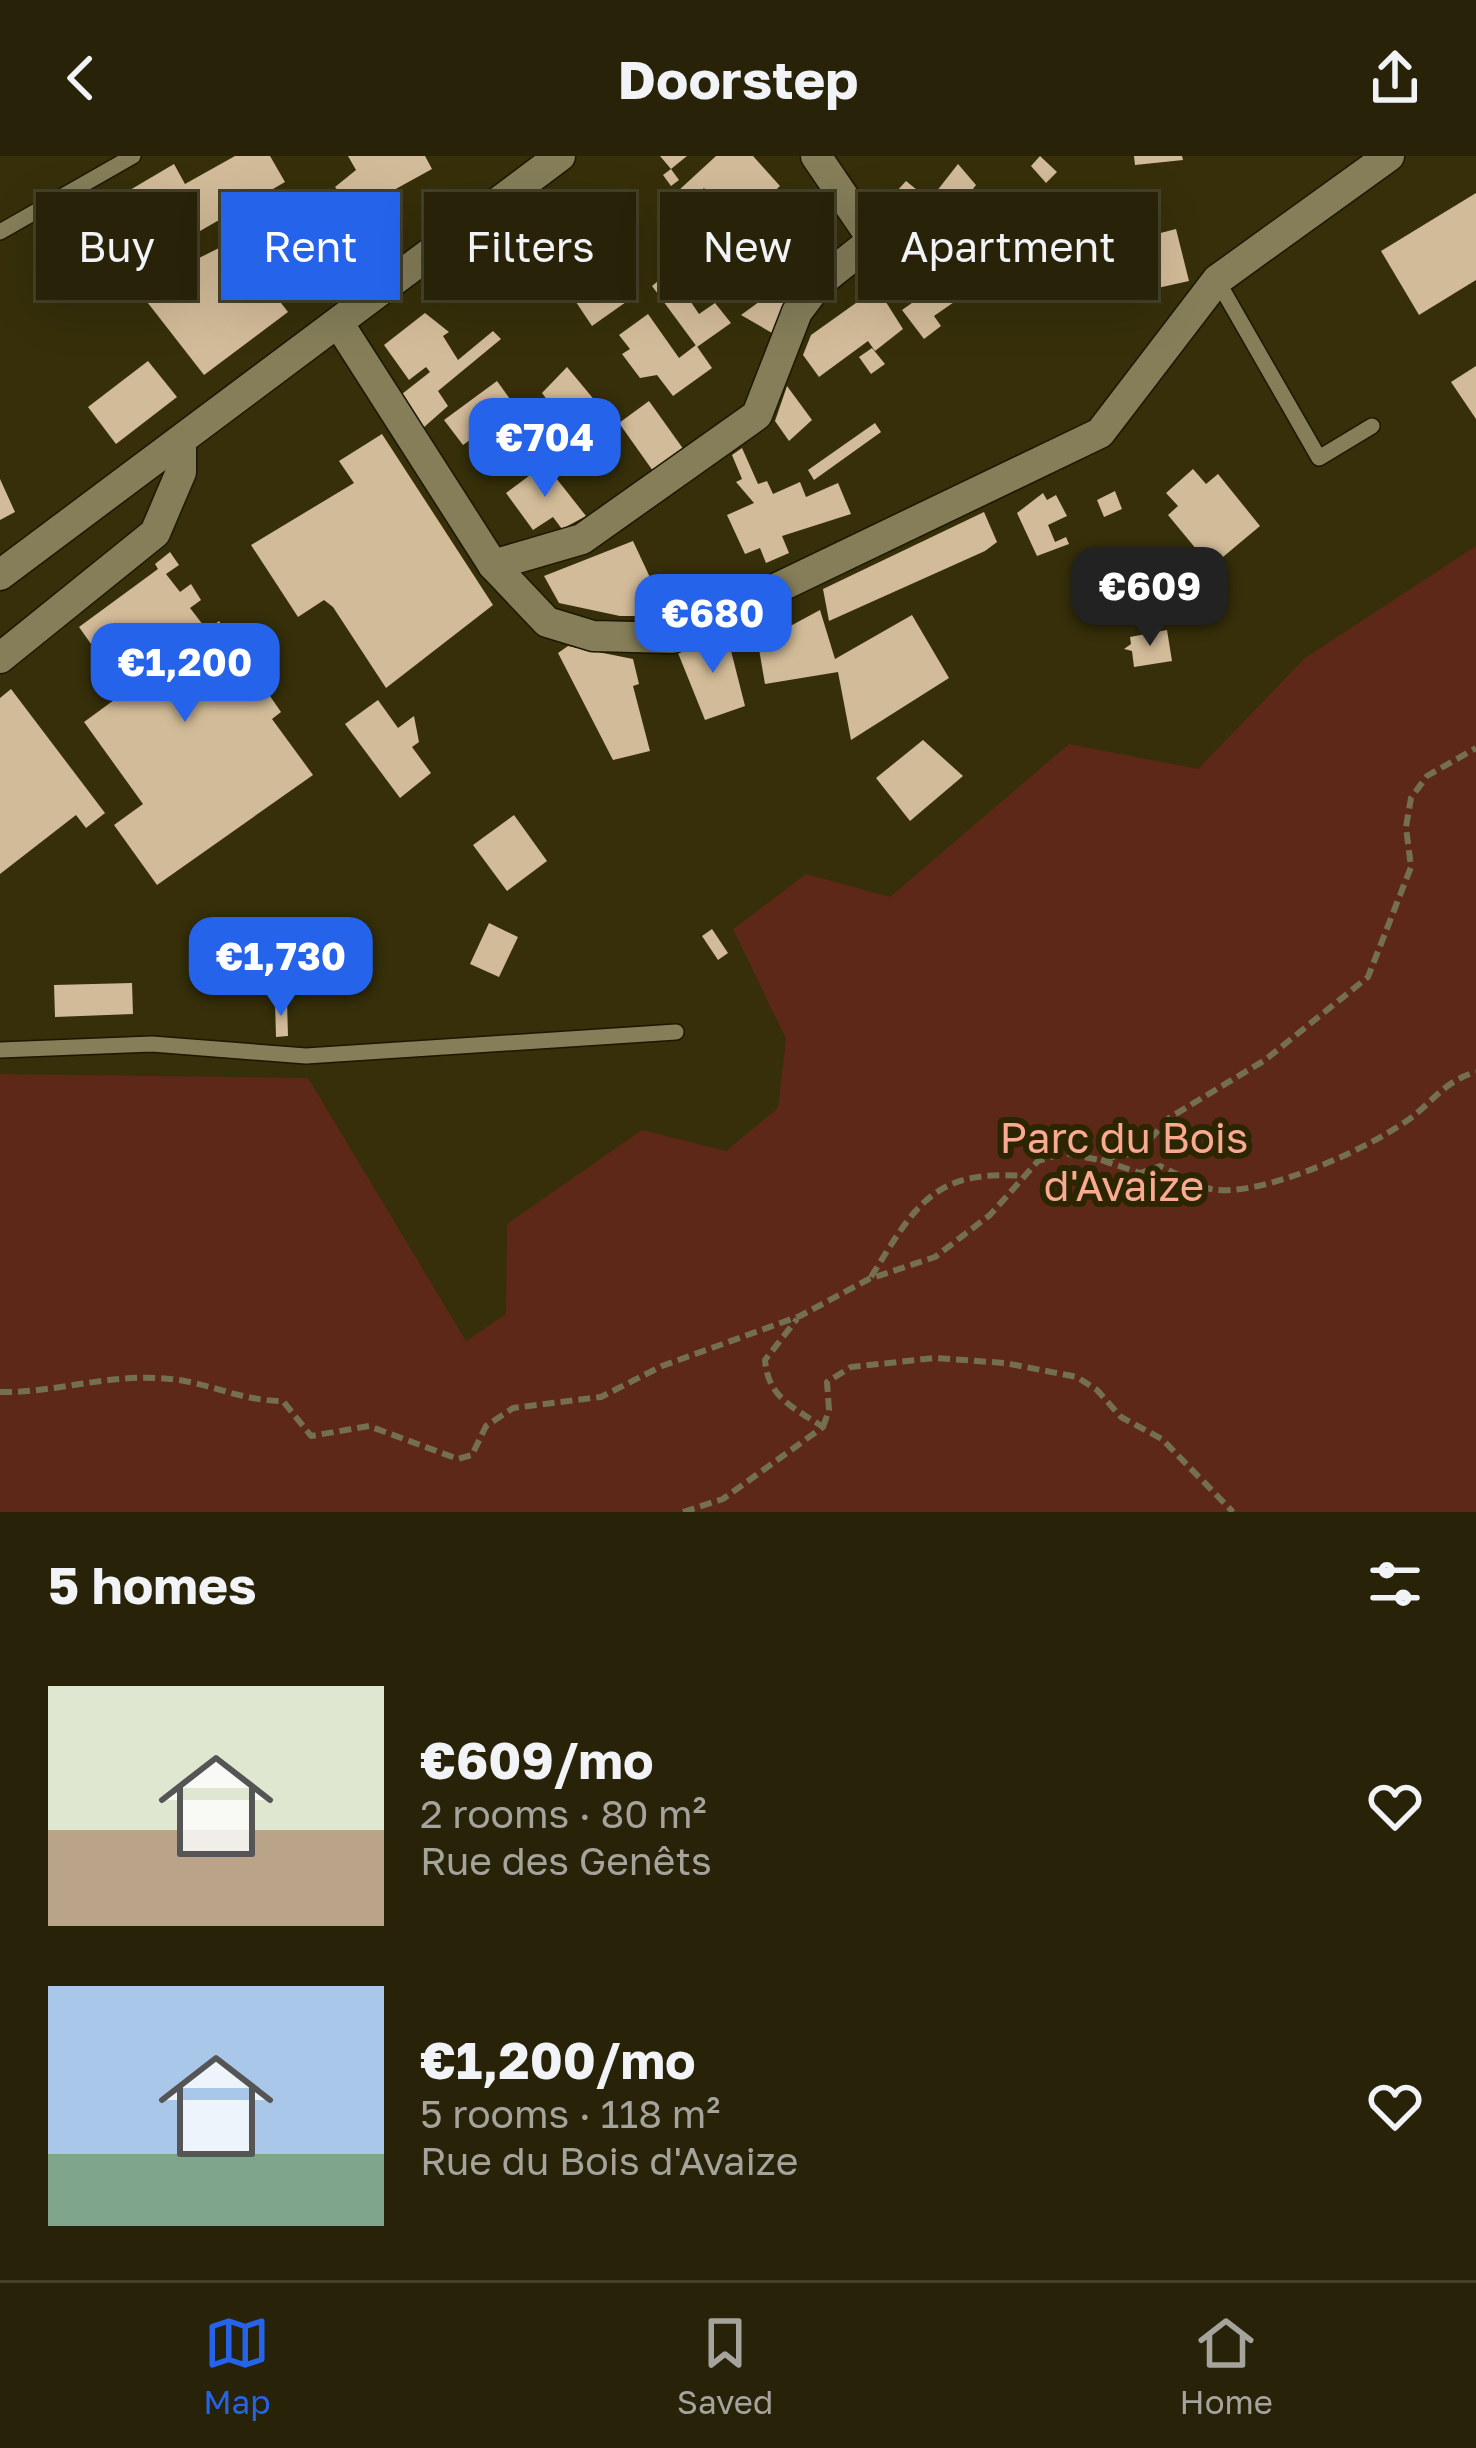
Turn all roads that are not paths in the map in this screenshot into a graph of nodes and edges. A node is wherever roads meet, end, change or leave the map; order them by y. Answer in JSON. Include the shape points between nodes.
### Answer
{"nodes":[{"id":1,"x":133,"y":156,"type":"edge"},
{"id":2,"x":560,"y":156,"type":"edge"},
{"id":3,"x":816,"y":156,"type":"edge"},
{"id":4,"x":1389,"y":156,"type":"edge"},
{"id":5,"x":0,"y":232,"type":"edge"},
{"id":6,"x":1217,"y":280,"type":"junction"},
{"id":7,"x":339,"y":324,"type":"junction"},
{"id":8,"x":1372,"y":425,"type":"dead end"},
{"id":9,"x":181,"y":441,"type":"junction"},
{"id":10,"x":494,"y":565,"type":"junction"},
{"id":11,"x":0,"y":574,"type":"edge"},
{"id":12,"x":0,"y":658,"type":"edge"},
{"id":13,"x":676,"y":1032,"type":"dead end"},
{"id":14,"x":0,"y":1050,"type":"edge"}],
"edges":[{"from":1,"to":5,"type":"lane"},
{"from":2,"to":7,"type":"street"},
{"from":3,"to":10,"type":"street","via":[[873,240],[797,312],[758,415],[582,539]]},
{"from":4,"to":6,"type":"street"},
{"from":6,"to":8,"type":"lane","via":[[1319,458]]},
{"from":6,"to":10,"type":"street","via":[[1100,433],[674,638],[592,637],[547,622]]},
{"from":7,"to":9,"type":"street"},
{"from":7,"to":10,"type":"street"},
{"from":9,"to":11,"type":"street"},
{"from":9,"to":12,"type":"street","via":[[182,472],[155,533]]},
{"from":13,"to":14,"type":"lane","via":[[306,1056],[152,1044]]}]}
